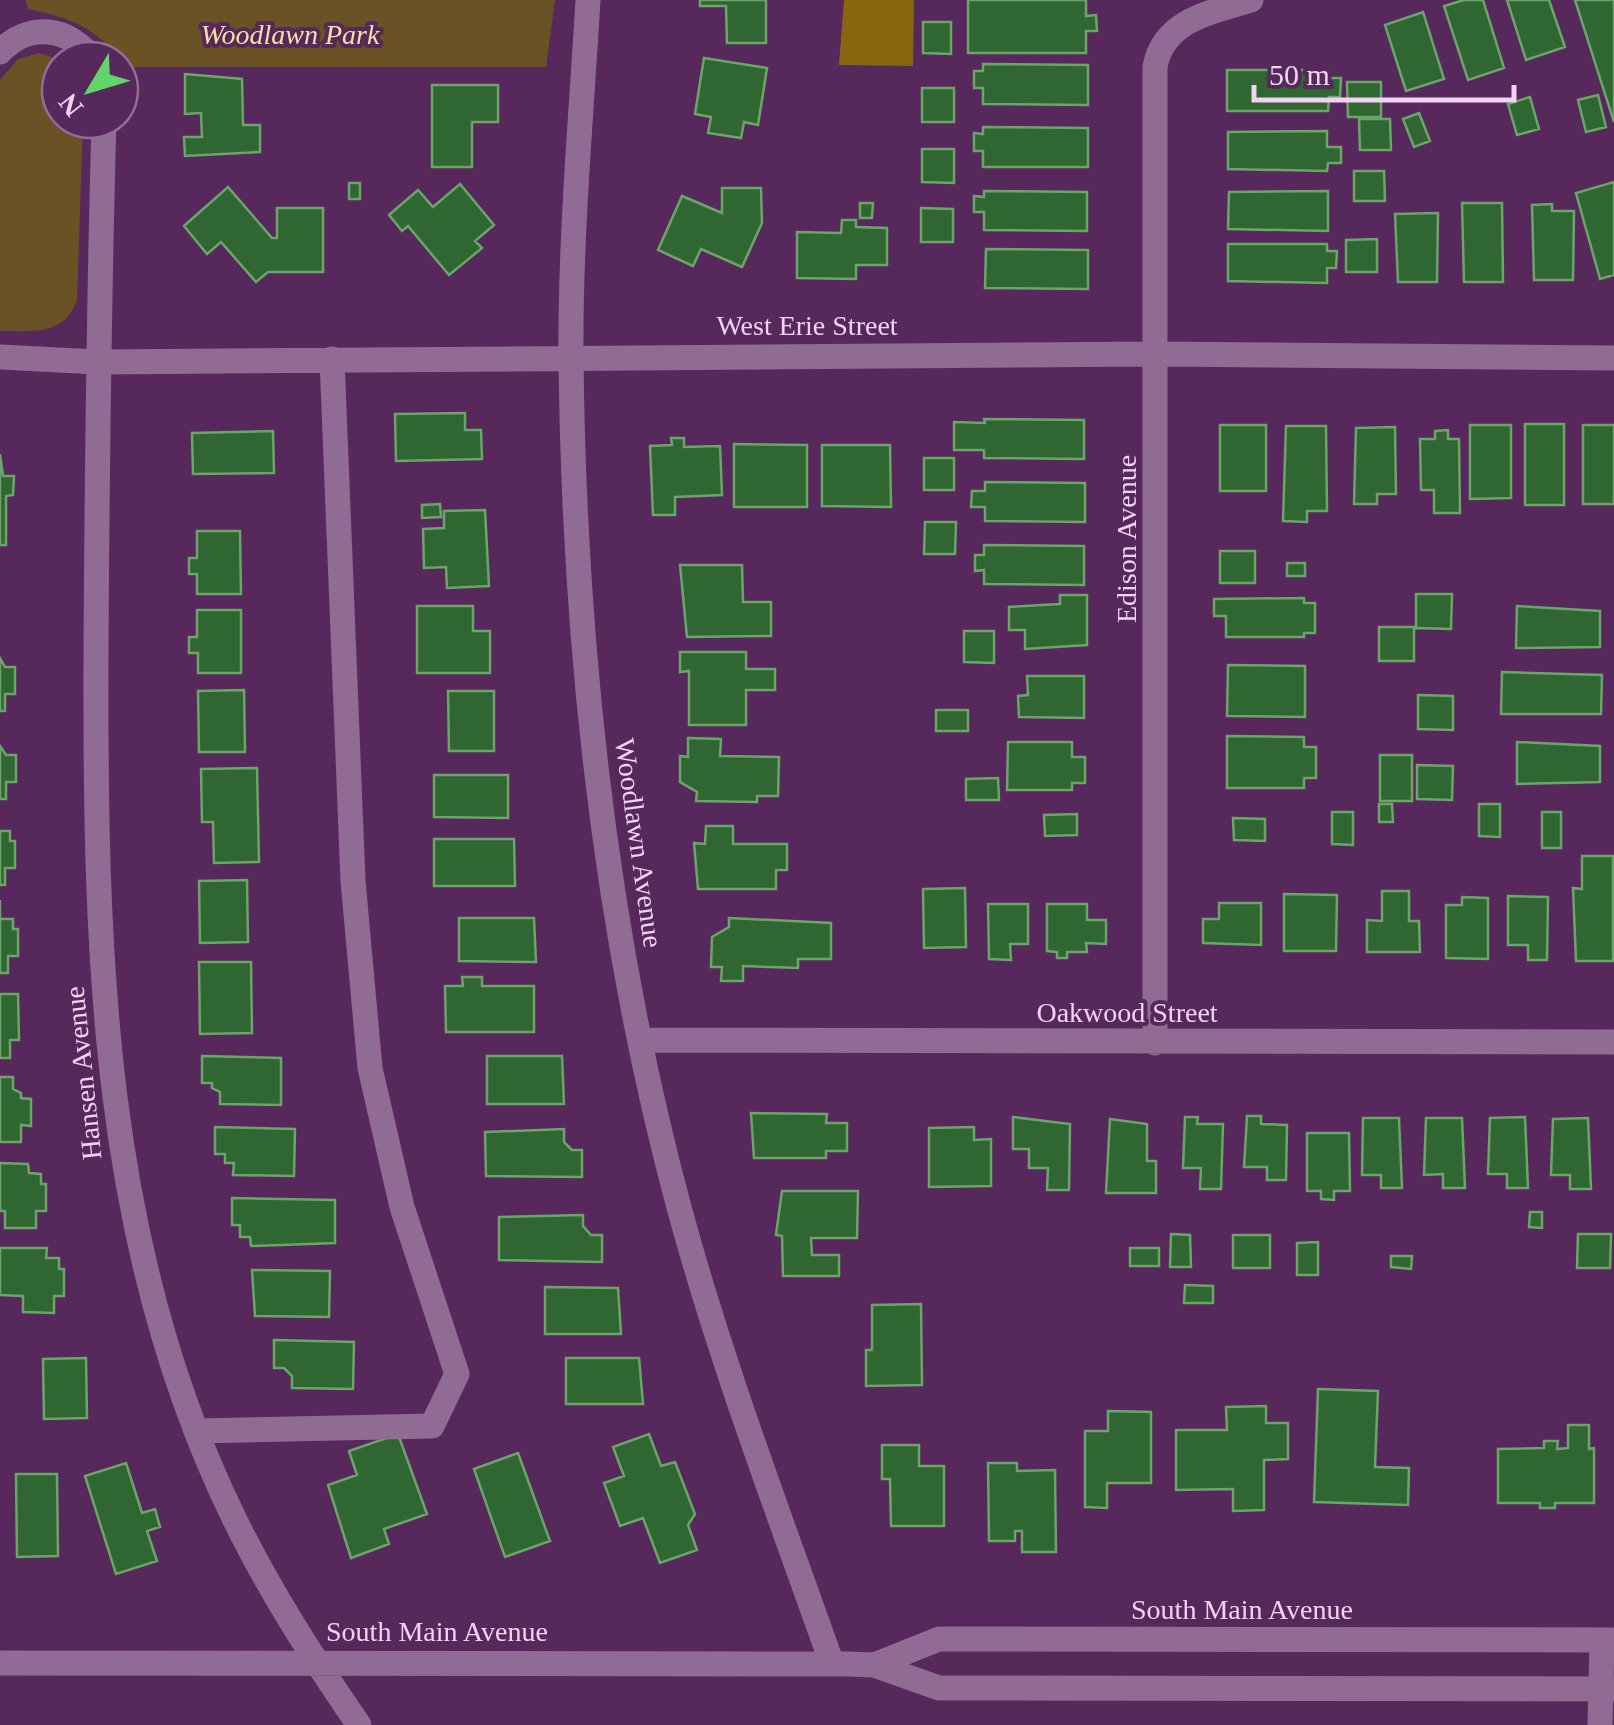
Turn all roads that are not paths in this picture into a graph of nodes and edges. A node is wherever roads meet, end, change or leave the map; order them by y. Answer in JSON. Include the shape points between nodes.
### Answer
{"nodes":[{"id":1,"x":588,"y":0,"type":"edge"},
{"id":2,"x":1250,"y":0,"type":"edge"},
{"id":3,"x":76,"y":40,"type":"edge"},
{"id":4,"x":0,"y":52,"type":"edge"},
{"id":5,"x":103,"y":140,"type":"edge"},
{"id":6,"x":1156,"y":354,"type":"junction"},
{"id":7,"x":0,"y":356,"type":"edge"},
{"id":8,"x":571,"y":356,"type":"junction"},
{"id":9,"x":1614,"y":358,"type":"edge"},
{"id":10,"x":332,"y":359,"type":"junction"},
{"id":11,"x":97,"y":362,"type":"junction"},
{"id":12,"x":640,"y":1040,"type":"junction"},
{"id":13,"x":1614,"y":1042,"type":"edge"},
{"id":14,"x":1155,"y":1043,"type":"junction"},
{"id":15,"x":198,"y":1431,"type":"junction"},
{"id":16,"x":1608,"y":1640,"type":"edge"},
{"id":17,"x":315,"y":1660,"type":"junction"},
{"id":18,"x":0,"y":1663,"type":"edge"},
{"id":19,"x":832,"y":1664,"type":"junction"},
{"id":20,"x":874,"y":1665,"type":"junction"},
{"id":21,"x":1607,"y":1689,"type":"edge"},
{"id":22,"x":359,"y":1725,"type":"edge"},
{"id":23,"x":1600,"y":1725,"type":"edge"}],
"edges":[{"from":1,"to":8,"type":"street","name":"Woodlawn Avenue"},
{"from":2,"to":6,"type":"street","name":"Edison Avenue","via":[[1191,20],[1166,38],[1156,57]]},
{"from":3,"to":4,"type":"street","via":[[49,31],[21,37]]},
{"from":5,"to":11,"type":"street","name":"Hansen Avenue"},
{"from":6,"to":8,"type":"street","name":"West Erie Street"},
{"from":6,"to":9,"type":"street","name":"West Erie Street"},
{"from":6,"to":14,"type":"street","name":"Edison Avenue"},
{"from":7,"to":11,"type":"street","name":"West Erie Street"},
{"from":8,"to":10,"type":"street","name":"West Erie Street"},
{"from":8,"to":12,"type":"street","name":"Woodlawn Avenue","via":[[595,758]]},
{"from":10,"to":11,"type":"street","name":"West Erie Street"},
{"from":10,"to":15,"type":"street","via":[[353,881],[370,1068],[402,1206],[458,1374],[432,1426]]},
{"from":11,"to":15,"type":"street","name":"Hansen Avenue","via":[[96,844],[103,1011],[131,1209]]},
{"from":12,"to":14,"type":"street","name":"Oakwood Street"},
{"from":12,"to":19,"type":"street","name":"Woodlawn Avenue","via":[[706,1298]]},
{"from":13,"to":14,"type":"street","name":"Oakwood Street"},
{"from":15,"to":17,"type":"street","name":"Hansen Avenue","via":[[233,1516]]},
{"from":16,"to":20,"type":"street","name":"South Main Avenue","via":[[939,1639]]},
{"from":16,"to":21,"type":"street"},
{"from":17,"to":18,"type":"street","name":"South Main Avenue"},
{"from":17,"to":19,"type":"street","name":"South Main Avenue"},
{"from":17,"to":22,"type":"street","name":"Hansen Avenue"},
{"from":19,"to":20,"type":"street","name":"South Main Avenue"},
{"from":20,"to":21,"type":"street","name":"South Main Avenue","via":[[939,1688]]},
{"from":21,"to":23,"type":"street"}]}
